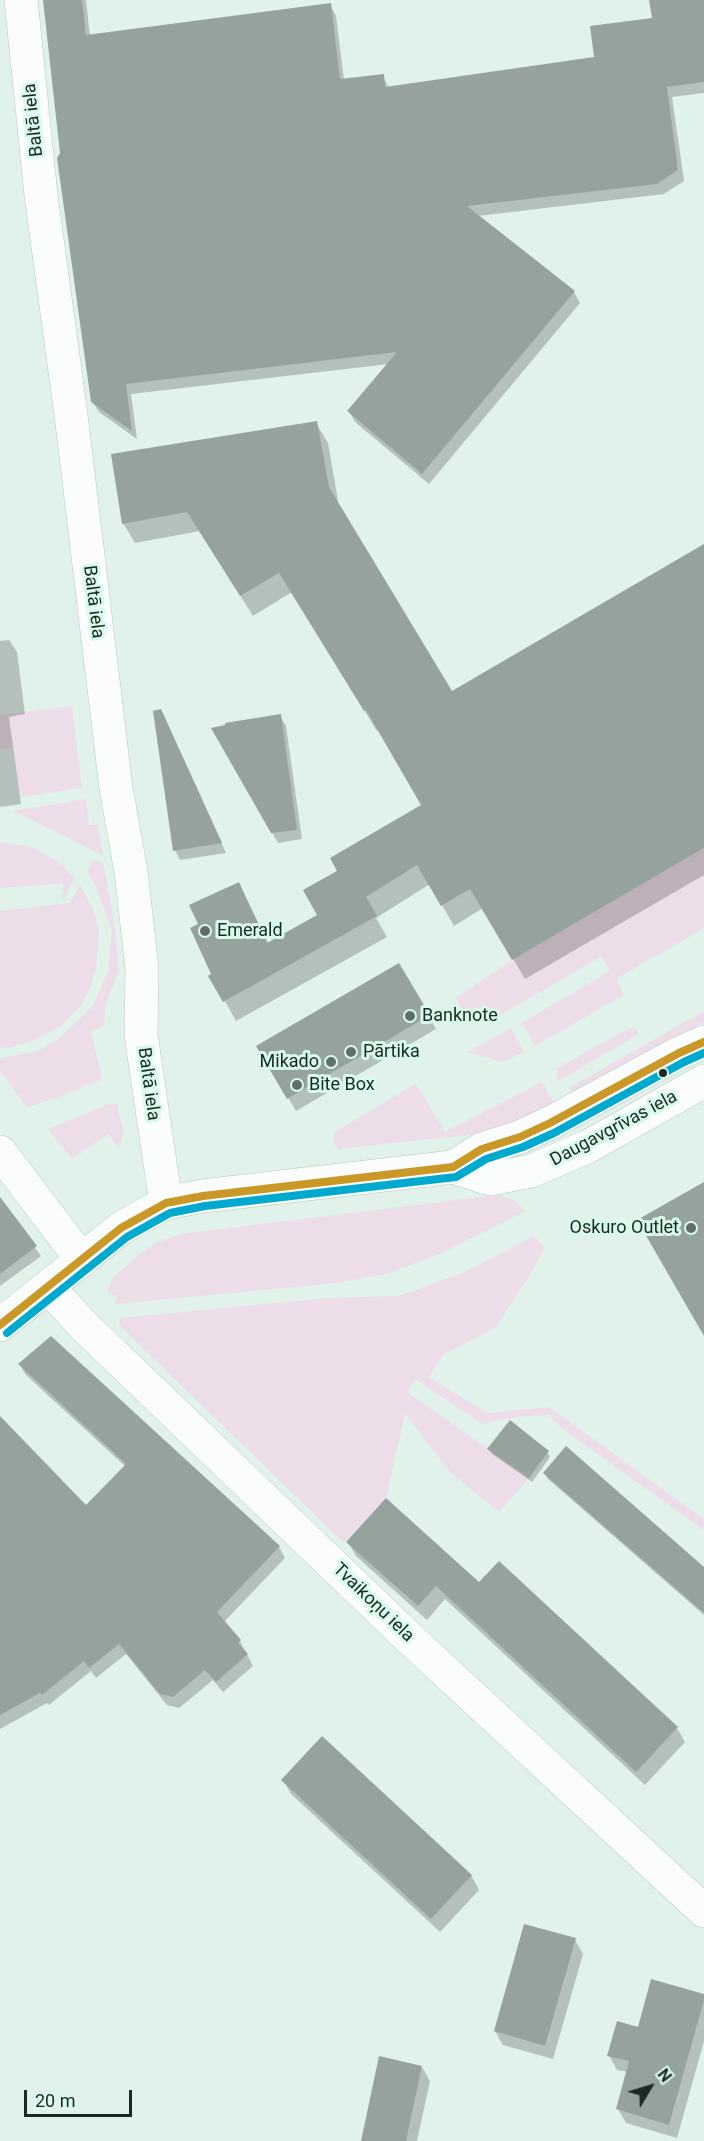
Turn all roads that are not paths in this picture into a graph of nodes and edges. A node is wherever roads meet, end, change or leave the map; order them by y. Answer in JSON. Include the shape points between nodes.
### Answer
{"nodes":[{"id":1,"x":21,"y":0,"type":"edge"},
{"id":2,"x":704,"y":1042,"type":"edge"},
{"id":3,"x":704,"y":1080,"type":"edge"},
{"id":4,"x":0,"y":1152,"type":"edge"},
{"id":5,"x":453,"y":1167,"type":"junction"},
{"id":6,"x":166,"y":1203,"type":"junction"},
{"id":7,"x":82,"y":1260,"type":"junction"},
{"id":8,"x":48,"y":1287,"type":"junction"},
{"id":9,"x":0,"y":1324,"type":"edge"},
{"id":10,"x":704,"y":1911,"type":"edge"}],
"edges":[{"from":1,"to":6,"type":"street","name":"Baltā iela","via":[[41,195],[116,788],[131,872],[142,968],[141,1035]]},
{"from":2,"to":5,"type":"street","name":"Daugavgrīvas iela","via":[[550,1123],[482,1149]]},
{"from":3,"to":5,"type":"street","name":"Daugavgrīvas iela","via":[[589,1146],[531,1171],[490,1179]]},
{"from":4,"to":7,"type":"street"},
{"from":5,"to":6,"type":"street","name":"Daugavgrīvas iela"},
{"from":6,"to":7,"type":"street","name":"Daugavgrīvas iela","via":[[121,1228]]},
{"from":7,"to":8,"type":"street","name":"Daugavgrīvas iela"},
{"from":8,"to":9,"type":"street","name":"Daugavgrīvas iela"},
{"from":8,"to":10,"type":"street","name":"Tvaikoņu iela","via":[[401,1630]]}]}
